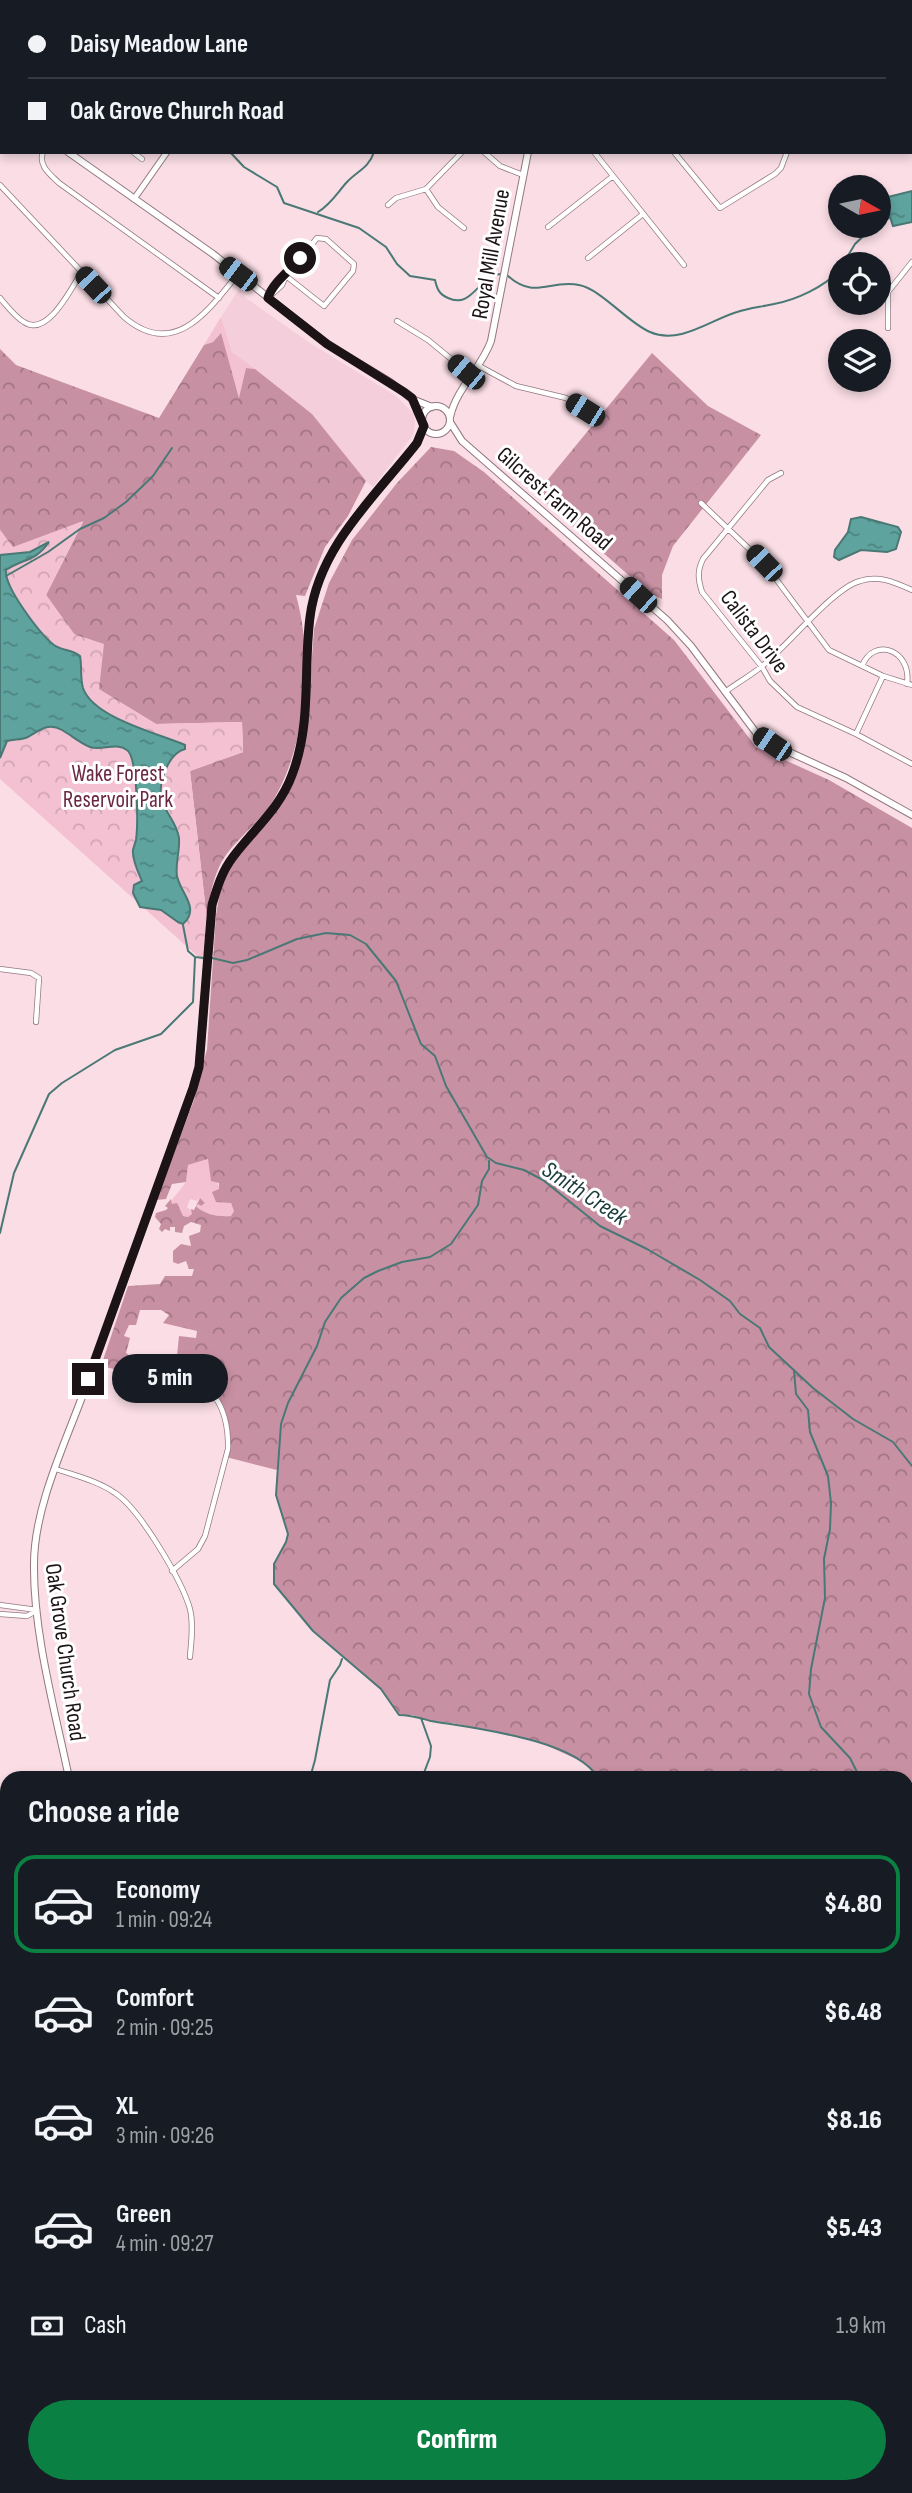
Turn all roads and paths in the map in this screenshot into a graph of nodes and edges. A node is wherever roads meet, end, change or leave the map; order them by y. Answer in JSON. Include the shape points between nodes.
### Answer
{"nodes":[{"id":1,"x":43,"y":154,"type":"edge"},
{"id":2,"x":71,"y":154,"type":"edge"},
{"id":3,"x":136,"y":154,"type":"edge"},
{"id":4,"x":166,"y":154,"type":"edge"},
{"id":5,"x":460,"y":154,"type":"edge"},
{"id":6,"x":486,"y":154,"type":"edge"},
{"id":7,"x":528,"y":154,"type":"edge"},
{"id":8,"x":596,"y":154,"type":"edge"},
{"id":9,"x":676,"y":154,"type":"edge"},
{"id":10,"x":786,"y":154,"type":"edge"},
{"id":11,"x":142,"y":159,"type":"dead end"},
{"id":12,"x":523,"y":175,"type":"junction"},
{"id":13,"x":612,"y":176,"type":"junction"},
{"id":14,"x":0,"y":185,"type":"edge"},
{"id":15,"x":426,"y":189,"type":"junction"},
{"id":16,"x":134,"y":199,"type":"junction"},
{"id":17,"x":388,"y":205,"type":"dead end"},
{"id":18,"x":643,"y":214,"type":"junction"},
{"id":19,"x":548,"y":227,"type":"dead end"},
{"id":20,"x":464,"y":228,"type":"dead end"},
{"id":21,"x":589,"y":258,"type":"dead end"},
{"id":22,"x":912,"y":262,"type":"edge"},
{"id":23,"x":684,"y":265,"type":"dead end"},
{"id":24,"x":82,"y":273,"type":"junction"},
{"id":25,"x":238,"y":274,"type":"junction"},
{"id":26,"x":286,"y":276,"type":"junction"},
{"id":27,"x":0,"y":298,"type":"edge"},
{"id":28,"x":219,"y":298,"type":"junction"},
{"id":29,"x":268,"y":298,"type":"junction"},
{"id":30,"x":397,"y":321,"type":"dead end"},
{"id":31,"x":888,"y":328,"type":"dead end"},
{"id":32,"x":479,"y":366,"type":"junction"},
{"id":33,"x":472,"y":376,"type":"junction"},
{"id":34,"x":457,"y":394,"type":"junction"},
{"id":35,"x":412,"y":398,"type":"junction"},
{"id":36,"x":435,"y":406,"type":"junction"},
{"id":37,"x":595,"y":418,"type":"dead end"},
{"id":38,"x":450,"y":420,"type":"junction"},
{"id":39,"x":423,"y":423,"type":"junction"},
{"id":40,"x":437,"y":433,"type":"junction"},
{"id":41,"x":462,"y":441,"type":"junction"},
{"id":42,"x":417,"y":443,"type":"junction"},
{"id":43,"x":781,"y":473,"type":"dead end"},
{"id":44,"x":701,"y":503,"type":"dead end"},
{"id":45,"x":728,"y":527,"type":"junction"},
{"id":46,"x":912,"y":590,"type":"edge"},
{"id":47,"x":810,"y":622,"type":"junction"},
{"id":48,"x":862,"y":666,"type":"junction"},
{"id":49,"x":762,"y":667,"type":"junction"},
{"id":50,"x":883,"y":676,"type":"junction"},
{"id":51,"x":909,"y":685,"type":"edge"},
{"id":52,"x":725,"y":692,"type":"junction"},
{"id":53,"x":856,"y":734,"type":"junction"},
{"id":54,"x":912,"y":764,"type":"edge"},
{"id":55,"x":912,"y":815,"type":"edge"},
{"id":56,"x":0,"y":969,"type":"edge"},
{"id":57,"x":36,"y":1021,"type":"dead end"},
{"id":58,"x":172,"y":1368,"type":"dead end"},
{"id":59,"x":56,"y":1469,"type":"junction"},
{"id":60,"x":172,"y":1571,"type":"junction"},
{"id":61,"x":0,"y":1605,"type":"edge"},
{"id":62,"x":37,"y":1610,"type":"junction"},
{"id":63,"x":0,"y":1614,"type":"edge"},
{"id":64,"x":190,"y":1657,"type":"dead end"},
{"id":65,"x":68,"y":1771,"type":"edge"}],
"edges":[{"from":1,"to":28,"type":"street","via":[[44,169],[59,183]]},
{"from":2,"to":16,"type":"main road"},
{"from":3,"to":11,"type":"street"},
{"from":4,"to":16,"type":"street"},
{"from":5,"to":15,"type":"street"},
{"from":6,"to":12,"type":"street","via":[[500,166]]},
{"from":7,"to":12,"type":"main road","name":"Royal Mill Avenue"},
{"from":8,"to":13,"type":"street"},
{"from":9,"to":10,"type":"street","via":[[720,208],[775,174]]},
{"from":12,"to":32,"type":"main road","name":"Royal Mill Avenue","via":[[491,341]]},
{"from":13,"to":18,"type":"street"},
{"from":13,"to":19,"type":"street"},
{"from":14,"to":24,"type":"street"},
{"from":15,"to":17,"type":"street"},
{"from":15,"to":20,"type":"street","via":[[438,207]]},
{"from":16,"to":25,"type":"main road"},
{"from":18,"to":21,"type":"street"},
{"from":18,"to":23,"type":"street"},
{"from":22,"to":31,"type":"street","via":[[888,292]]},
{"from":24,"to":27,"type":"street","via":[[42,324],[24,323]]},
{"from":24,"to":28,"type":"street","via":[[131,323],[155,332],[190,326]]},
{"from":25,"to":28,"type":"street"},
{"from":25,"to":29,"type":"main road"},
{"from":26,"to":26,"type":"street","via":[[324,306],[354,264],[320,237]]},
{"from":26,"to":29,"type":"street"},
{"from":29,"to":35,"type":"main road","via":[[327,344]]},
{"from":30,"to":33,"type":"street"},
{"from":32,"to":33,"type":"main road","name":"Royal Mill Avenue"},
{"from":32,"to":37,"type":"street","via":[[516,386],[566,398]]},
{"from":33,"to":34,"type":"main road","name":"Royal Mill Avenue"},
{"from":34,"to":36,"type":"main road","name":"Royal Mill Avenue"},
{"from":34,"to":38,"type":"main road","name":"Royal Mill Avenue"},
{"from":35,"to":36,"type":"main road"},
{"from":35,"to":39,"type":"main road"},
{"from":36,"to":38,"type":"main road","via":[[445,409]]},
{"from":36,"to":39,"type":"main road","via":[[425,412]]},
{"from":38,"to":40,"type":"main road","via":[[446,430]]},
{"from":38,"to":41,"type":"main road","name":"Gilcrest Farm Road"},
{"from":39,"to":40,"type":"main road"},
{"from":39,"to":42,"type":"main road","name":"Oak Grove Church Road"},
{"from":40,"to":41,"type":"main road","name":"Gilcrest Farm Road"},
{"from":40,"to":42,"type":"main road","name":"Oak Grove Church Road"},
{"from":41,"to":52,"type":"main road","name":"Gilcrest Farm Road","via":[[667,620]]},
{"from":42,"to":59,"type":"main road","name":"Oak Grove Church Road","via":[[341,538],[321,575],[310,619],[301,750],[286,790],[233,857],[216,890],[199,1067]]},
{"from":43,"to":45,"type":"street","name":"Calista Drive","via":[[768,480]]},
{"from":44,"to":45,"type":"street"},
{"from":45,"to":47,"type":"street","via":[[764,563]]},
{"from":45,"to":49,"type":"street","name":"Calista Drive","via":[[703,559],[698,580],[702,592]]},
{"from":46,"to":47,"type":"street","via":[[886,579],[862,580],[845,588]]},
{"from":47,"to":48,"type":"street","via":[[829,650]]},
{"from":47,"to":49,"type":"street"},
{"from":48,"to":50,"type":"street"},
{"from":48,"to":51,"type":"street","via":[[874,652],[889,651],[907,664]]},
{"from":49,"to":52,"type":"street"},
{"from":49,"to":53,"type":"street","name":"Calista Drive","via":[[797,707]]},
{"from":50,"to":51,"type":"street"},
{"from":50,"to":53,"type":"street"},
{"from":52,"to":55,"type":"main road","name":"Gilcrest Farm Road","via":[[757,734],[772,744]]},
{"from":53,"to":54,"type":"street","name":"Calista Drive"},
{"from":56,"to":57,"type":"street","via":[[40,978]]},
{"from":58,"to":60,"type":"street","via":[[197,1379],[214,1395],[229,1436],[205,1536],[198,1549]]},
{"from":59,"to":60,"type":"street","via":[[118,1494],[138,1516]]},
{"from":59,"to":62,"type":"main road","name":"Oak Grove Church Road","via":[[35,1544]]},
{"from":60,"to":64,"type":"street","via":[[190,1609]]},
{"from":61,"to":62,"type":"street"},
{"from":62,"to":63,"type":"street","via":[[27,1616]]},
{"from":62,"to":65,"type":"main road","name":"Oak Grove Church Road"}]}
